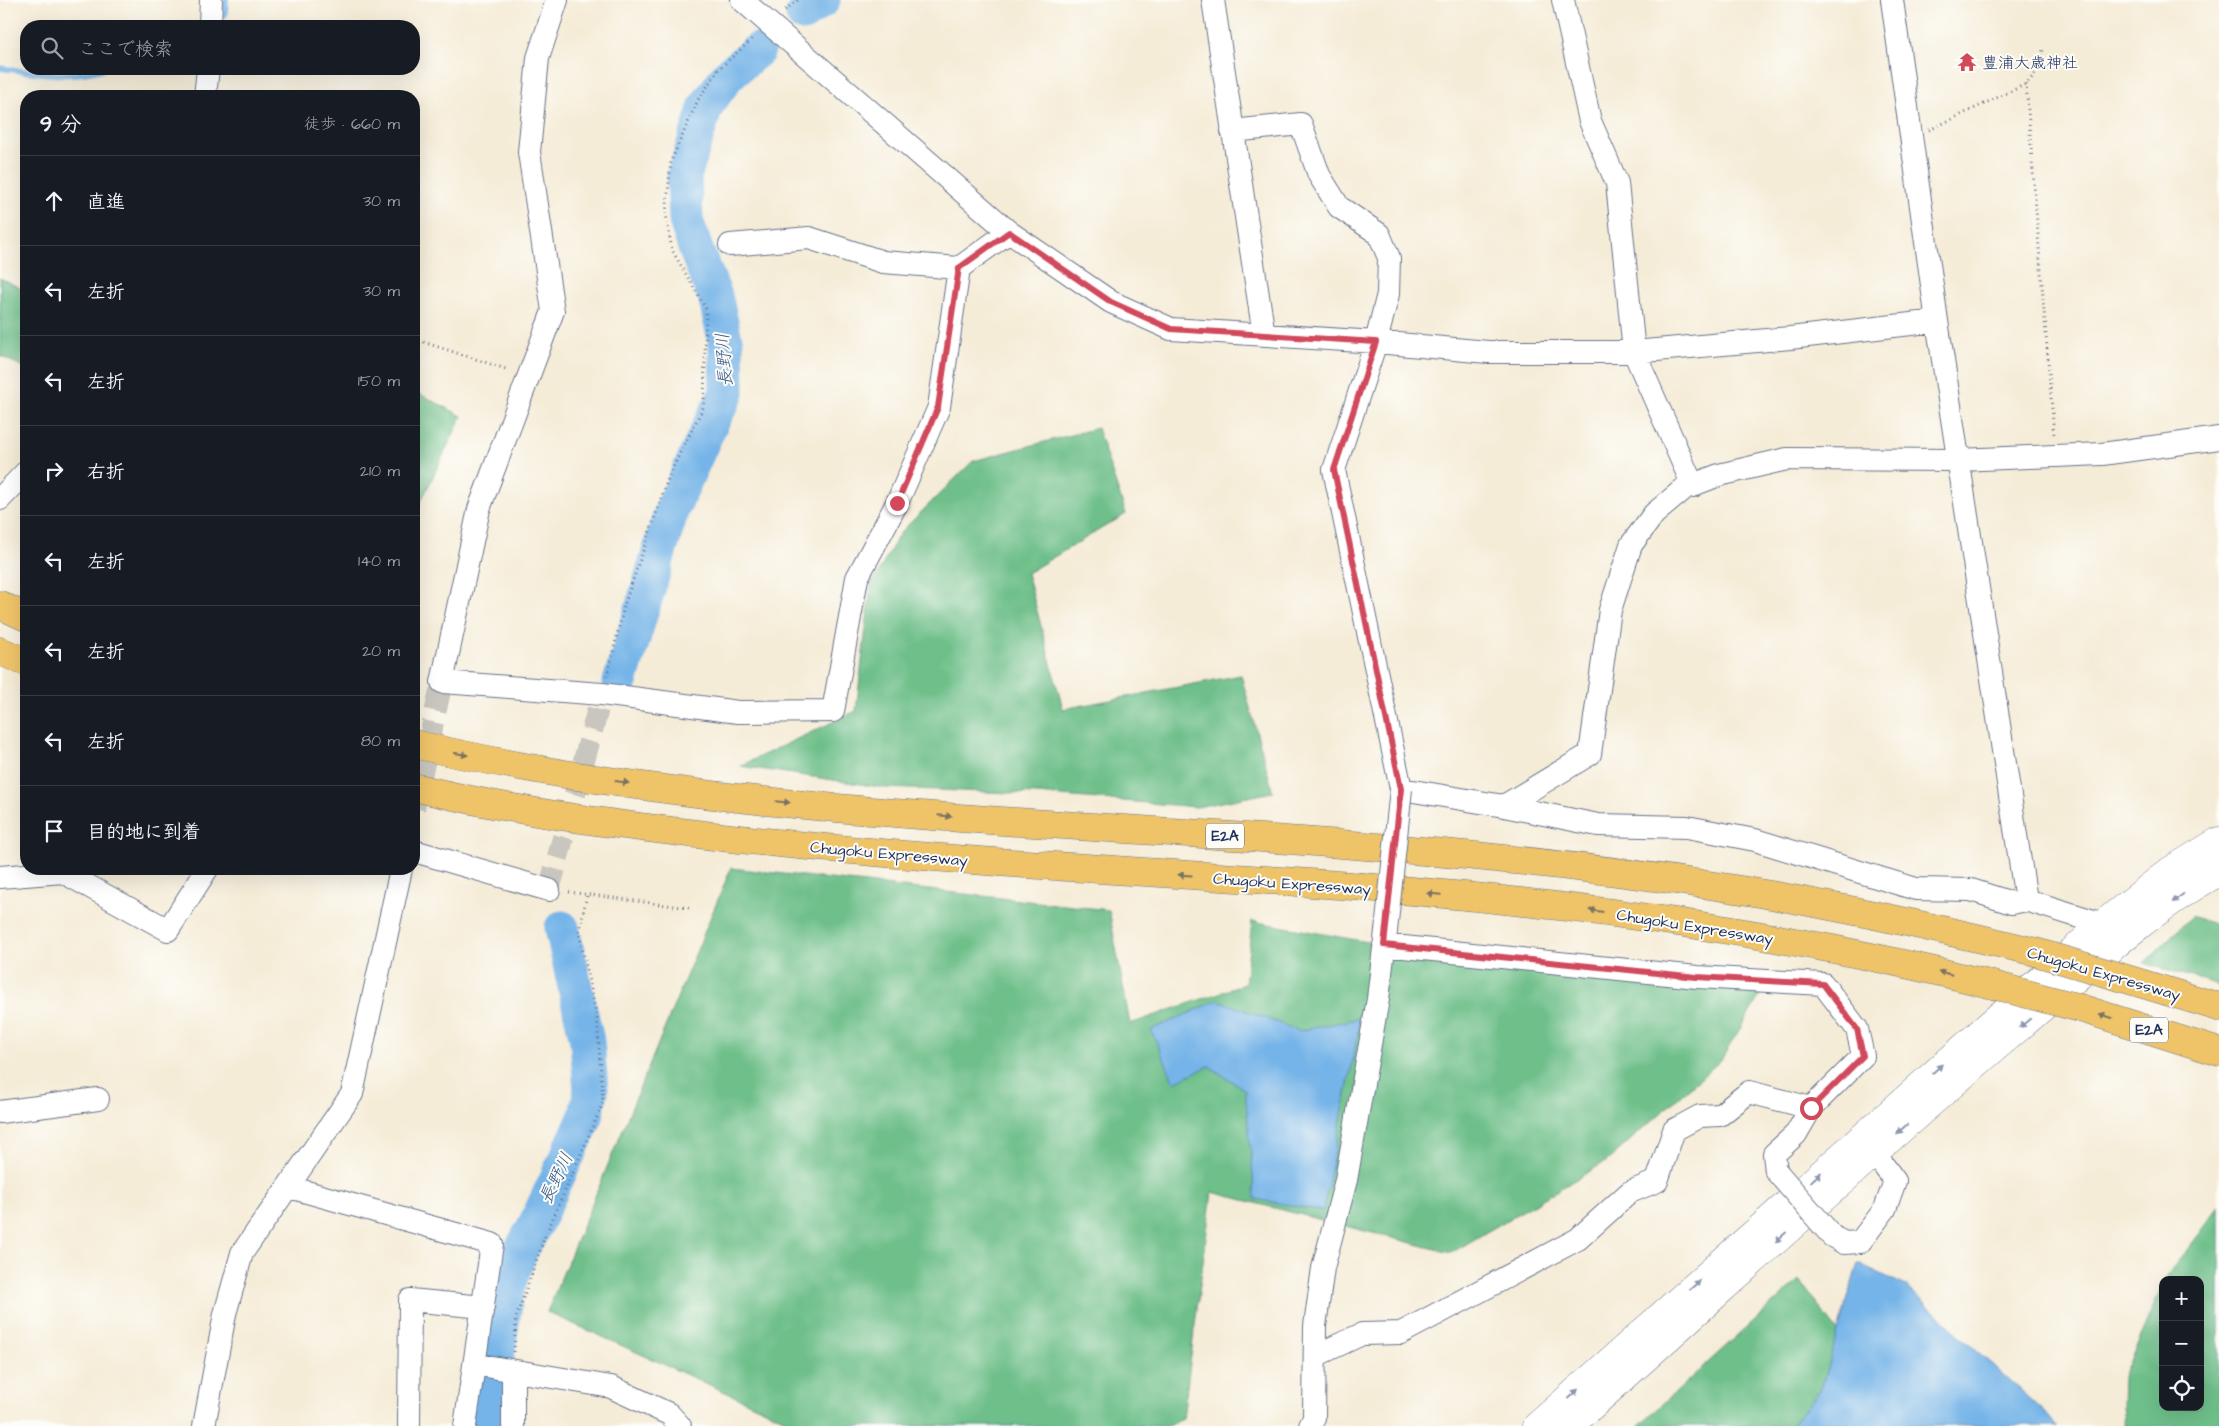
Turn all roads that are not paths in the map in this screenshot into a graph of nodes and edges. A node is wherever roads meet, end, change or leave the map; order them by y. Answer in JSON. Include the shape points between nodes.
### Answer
{"nodes":[{"id":1,"x":211,"y":0,"type":"edge"},
{"id":2,"x":557,"y":0,"type":"edge"},
{"id":3,"x":742,"y":0,"type":"edge"},
{"id":4,"x":1213,"y":0,"type":"edge"},
{"id":5,"x":1563,"y":0,"type":"edge"},
{"id":6,"x":1892,"y":0,"type":"edge"},
{"id":7,"x":210,"y":20,"type":"edge"},
{"id":8,"x":207,"y":75,"type":"edge"},
{"id":9,"x":206,"y":90,"type":"edge"},
{"id":10,"x":1232,"y":131,"type":"junction"},
{"id":11,"x":1009,"y":232,"type":"junction"},
{"id":12,"x":730,"y":245,"type":"dead end"},
{"id":13,"x":959,"y":268,"type":"junction"},
{"id":14,"x":1937,"y":321,"type":"junction"},
{"id":15,"x":1264,"y":335,"type":"junction"},
{"id":16,"x":1376,"y":342,"type":"junction"},
{"id":17,"x":1634,"y":352,"type":"junction"},
{"id":18,"x":2219,"y":438,"type":"edge"},
{"id":19,"x":1959,"y":460,"type":"junction"},
{"id":20,"x":20,"y":478,"type":"edge"},
{"id":21,"x":1692,"y":486,"type":"junction"},
{"id":22,"x":0,"y":499,"type":"edge"},
{"id":23,"x":0,"y":605,"type":"edge"},
{"id":24,"x":20,"y":613,"type":"edge"},
{"id":25,"x":0,"y":651,"type":"edge"},
{"id":26,"x":20,"y":659,"type":"edge"},
{"id":27,"x":420,"y":745,"type":"edge"},
{"id":28,"x":420,"y":788,"type":"edge"},
{"id":29,"x":1401,"y":789,"type":"junction"},
{"id":30,"x":1504,"y":806,"type":"junction"},
{"id":31,"x":2219,"y":841,"type":"edge"},
{"id":32,"x":420,"y":853,"type":"edge"},
{"id":33,"x":2219,"y":872,"type":"edge"},
{"id":34,"x":25,"y":875,"type":"edge"},
{"id":35,"x":68,"y":875,"type":"edge"},
{"id":36,"x":203,"y":875,"type":"edge"},
{"id":37,"x":400,"y":875,"type":"edge"},
{"id":38,"x":0,"y":877,"type":"edge"},
{"id":39,"x":549,"y":890,"type":"road end"},
{"id":40,"x":2026,"y":900,"type":"junction"},
{"id":41,"x":2103,"y":924,"type":"junction"},
{"id":42,"x":1385,"y":938,"type":"junction"},
{"id":43,"x":2219,"y":1007,"type":"edge"},
{"id":44,"x":2219,"y":1052,"type":"edge"},
{"id":45,"x":98,"y":1099,"type":"dead end"},
{"id":46,"x":1811,"y":1108,"type":"junction"},
{"id":47,"x":0,"y":1112,"type":"edge"},
{"id":48,"x":1875,"y":1154,"type":"junction"},
{"id":49,"x":289,"y":1188,"type":"junction"},
{"id":50,"x":483,"y":1307,"type":"junction"},
{"id":51,"x":1315,"y":1356,"type":"junction"},
{"id":52,"x":474,"y":1364,"type":"junction"},
{"id":53,"x":513,"y":1371,"type":"junction"},
{"id":54,"x":667,"y":1422,"type":"edge"},
{"id":55,"x":204,"y":1426,"type":"edge"},
{"id":56,"x":409,"y":1426,"type":"edge"},
{"id":57,"x":465,"y":1426,"type":"edge"},
{"id":58,"x":513,"y":1426,"type":"edge"},
{"id":59,"x":1310,"y":1426,"type":"edge"},
{"id":60,"x":1537,"y":1426,"type":"edge"},
{"id":61,"x":1569,"y":1426,"type":"edge"}],
"edges":[{"from":1,"to":7,"type":"street"},
{"from":2,"to":13,"type":"street","via":[[538,58],[529,152],[553,311],[479,509],[442,682],[602,694],[738,712],[833,711],[858,578],[897,503],[938,407]]},
{"from":3,"to":11,"type":"street"},
{"from":4,"to":10,"type":"street"},
{"from":5,"to":17,"type":"street","via":[[1590,121],[1618,183]]},
{"from":6,"to":14,"type":"street"},
{"from":8,"to":9,"type":"street"},
{"from":10,"to":15,"type":"street"},
{"from":10,"to":16,"type":"street","via":[[1301,124],[1319,175],[1339,207],[1379,234],[1389,258],[1388,294]]},
{"from":11,"to":13,"type":"street"},
{"from":11,"to":15,"type":"street","via":[[1111,302],[1171,329]]},
{"from":12,"to":13,"type":"street","via":[[809,238],[883,262]]},
{"from":14,"to":17,"type":"street"},
{"from":14,"to":19,"type":"street"},
{"from":15,"to":16,"type":"street"},
{"from":16,"to":17,"type":"street","via":[[1488,352]]},
{"from":16,"to":29,"type":"street","via":[[1334,470]]},
{"from":17,"to":21,"type":"street"},
{"from":18,"to":19,"type":"street","via":[[2102,454]]},
{"from":19,"to":21,"type":"street","via":[[1787,459],[1719,475]]},
{"from":19,"to":40,"type":"street"},
{"from":20,"to":22,"type":"street"},
{"from":21,"to":30,"type":"street","via":[[1685,488],[1654,514],[1631,545],[1610,610],[1590,754]]},
{"from":23,"to":24,"type":"highway"},
{"from":25,"to":26,"type":"highway"},
{"from":27,"to":43,"type":"highway","name":"Chugoku Expressway","number":"E2A","one_way":true,"bridge":true,"via":[[674,790],[817,806],[1303,841],[1567,866],[1704,884],[1834,906],[2032,951]]},
{"from":44,"to":28,"type":"highway","name":"Chugoku Expressway","number":"E2A","one_way":true,"bridge":true,"via":[[2080,1008],[1929,969],[1702,925],[1564,906],[1301,882],[813,847],[553,814]]},
{"from":29,"to":30,"type":"street"},
{"from":29,"to":42,"type":"street","bridge":true},
{"from":30,"to":40,"type":"street","via":[[1598,825],[1687,827],[1755,840],[1916,889],[1971,890],[2012,903]]},
{"from":31,"to":41,"type":"street","via":[[2170,871]]},
{"from":32,"to":39,"type":"street"},
{"from":33,"to":48,"type":"street","one_way":true,"via":[[2193,886],[2132,933]]},
{"from":34,"to":38,"type":"street"},
{"from":35,"to":36,"type":"street","via":[[168,930]]},
{"from":37,"to":49,"type":"street","via":[[352,1094]]},
{"from":40,"to":41,"type":"street"},
{"from":60,"to":41,"type":"street","one_way":true},
{"from":42,"to":46,"type":"street","via":[[1697,977],[1823,984],[1857,1029],[1863,1056]]},
{"from":42,"to":51,"type":"street","via":[[1378,999],[1346,1180],[1323,1268],[1315,1326]]},
{"from":45,"to":47,"type":"street"},
{"from":46,"to":48,"type":"street","bridge":true,"via":[[1796,1134],[1774,1154],[1776,1171],[1832,1236],[1844,1243],[1860,1242],[1885,1209],[1895,1181]]},
{"from":46,"to":51,"type":"street","via":[[1749,1092],[1720,1115],[1700,1116],[1674,1130],[1657,1181],[1630,1192],[1578,1238],[1400,1333],[1362,1334]]},
{"from":48,"to":61,"type":"street","one_way":true},
{"from":49,"to":50,"type":"street","via":[[492,1244]]},
{"from":49,"to":55,"type":"street","via":[[242,1253],[225,1314]]},
{"from":50,"to":52,"type":"street"},
{"from":50,"to":56,"type":"street","via":[[410,1300]]},
{"from":51,"to":59,"type":"street","via":[[1314,1418]]},
{"from":52,"to":53,"type":"street"},
{"from":52,"to":57,"type":"street"},
{"from":53,"to":54,"type":"street","via":[[611,1387]]},
{"from":53,"to":58,"type":"street"}]}
